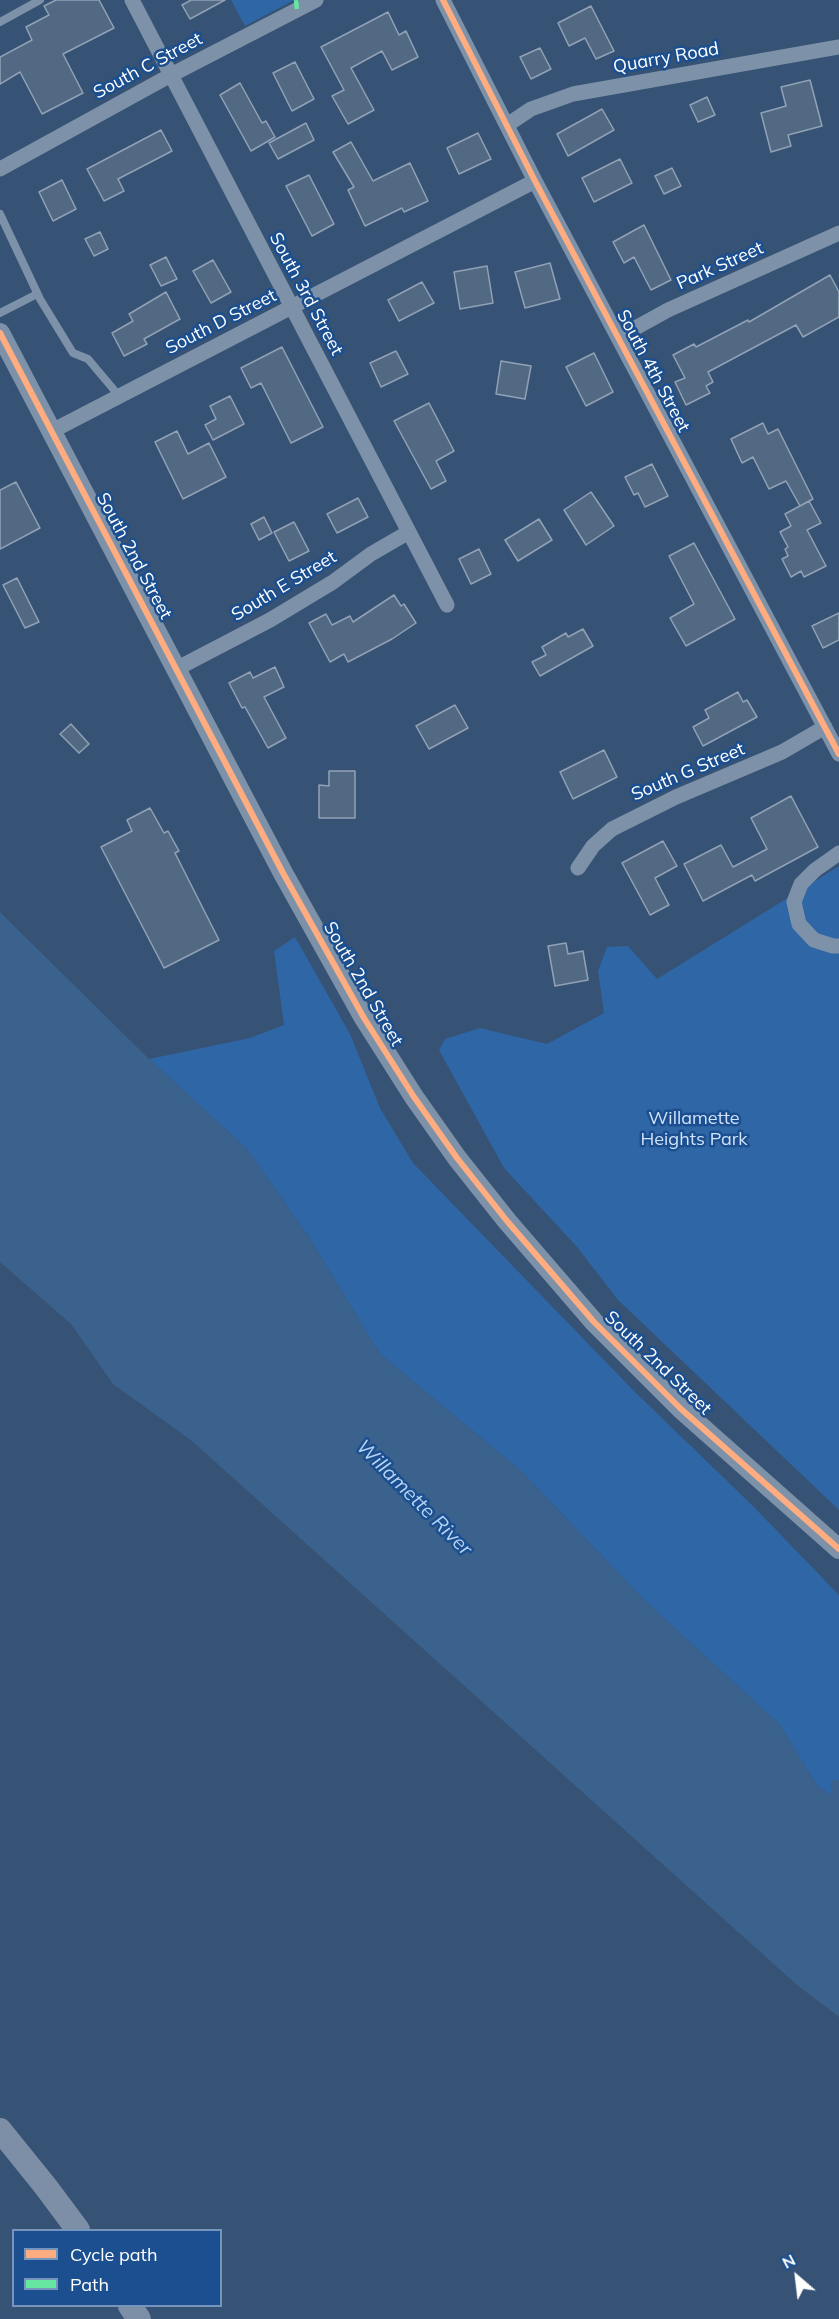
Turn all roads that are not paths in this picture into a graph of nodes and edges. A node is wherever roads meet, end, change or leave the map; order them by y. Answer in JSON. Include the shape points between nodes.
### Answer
{"nodes":[{"id":1,"x":40,"y":0,"type":"edge"},
{"id":2,"x":132,"y":0,"type":"edge"},
{"id":3,"x":316,"y":0,"type":"edge"},
{"id":4,"x":443,"y":0,"type":"edge"},
{"id":5,"x":0,"y":22,"type":"edge"},
{"id":6,"x":839,"y":47,"type":"edge"},
{"id":7,"x":171,"y":75,"type":"junction"},
{"id":8,"x":507,"y":125,"type":"junction"},
{"id":9,"x":0,"y":169,"type":"edge"},
{"id":10,"x":535,"y":181,"type":"junction"},
{"id":11,"x":0,"y":214,"type":"edge"},
{"id":12,"x":839,"y":234,"type":"edge"},
{"id":13,"x":37,"y":294,"type":"junction"},
{"id":14,"x":291,"y":308,"type":"junction"},
{"id":15,"x":0,"y":312,"type":"edge"},
{"id":16,"x":0,"y":333,"type":"edge"},
{"id":17,"x":619,"y":337,"type":"junction"},
{"id":18,"x":120,"y":397,"type":"junction"},
{"id":19,"x":52,"y":431,"type":"junction"},
{"id":20,"x":409,"y":532,"type":"junction"},
{"id":21,"x":447,"y":605,"type":"dead end"},
{"id":22,"x":176,"y":669,"type":"junction"},
{"id":23,"x":825,"y":728,"type":"junction"},
{"id":24,"x":839,"y":754,"type":"edge"},
{"id":25,"x":839,"y":853,"type":"edge"},
{"id":26,"x":578,"y":868,"type":"dead end"},
{"id":27,"x":839,"y":946,"type":"edge"},
{"id":28,"x":839,"y":1549,"type":"edge"},
{"id":29,"x":0,"y":2130,"type":"edge"},
{"id":30,"x":77,"y":2229,"type":"edge"}],
"edges":[{"from":1,"to":5,"type":"lane"},
{"from":2,"to":7,"type":"street","name":"South 3rd Street"},
{"from":3,"to":7,"type":"street","name":"South C Street"},
{"from":4,"to":8,"type":"street","name":"South 4th Street"},
{"from":6,"to":8,"type":"street","name":"Quarry Road","via":[[573,94],[531,109]]},
{"from":7,"to":9,"type":"street","name":"South C Street"},
{"from":7,"to":14,"type":"street","name":"South 3rd Street"},
{"from":8,"to":10,"type":"street","name":"South 4th Street"},
{"from":10,"to":14,"type":"street","name":"South D Street"},
{"from":10,"to":17,"type":"street","name":"South 4th Street"},
{"from":11,"to":13,"type":"lane"},
{"from":12,"to":17,"type":"street","name":"Park Street","via":[[668,310]]},
{"from":13,"to":15,"type":"lane"},
{"from":13,"to":18,"type":"lane","via":[[73,353],[88,359]]},
{"from":14,"to":18,"type":"street","name":"South D Street"},
{"from":14,"to":20,"type":"street","name":"South 3rd Street"},
{"from":16,"to":19,"type":"street","name":"South 2nd Street"},
{"from":17,"to":23,"type":"street","name":"South 4th Street"},
{"from":18,"to":19,"type":"street","name":"South D Street"},
{"from":19,"to":22,"type":"street","name":"South 2nd Street"},
{"from":20,"to":21,"type":"street","name":"South 3rd Street"},
{"from":20,"to":22,"type":"street","name":"South E Street","via":[[270,620]]},
{"from":22,"to":28,"type":"street","name":"South 2nd Street","via":[[364,1018],[458,1158],[594,1322],[681,1409]]},
{"from":23,"to":24,"type":"street","name":"South 4th Street"},
{"from":23,"to":26,"type":"street","name":"South G Street","via":[[783,752],[621,824],[593,846]]},
{"from":25,"to":27,"type":"street","via":[[801,884],[794,902],[799,924],[814,940]]},
{"from":29,"to":30,"type":"main road"}]}
